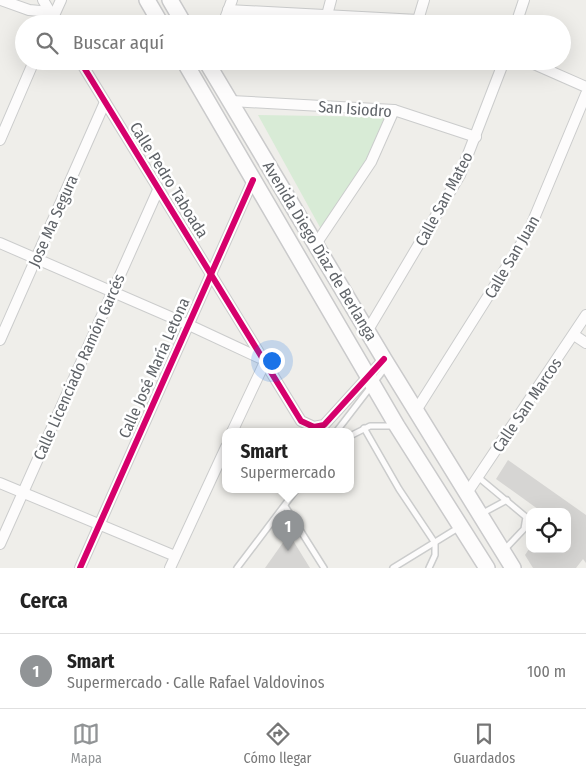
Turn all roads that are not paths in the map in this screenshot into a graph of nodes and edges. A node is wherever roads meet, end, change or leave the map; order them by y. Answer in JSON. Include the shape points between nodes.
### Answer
{"nodes":[{"id":1,"x":1,"y":0,"type":"edge"},
{"id":2,"x":43,"y":0,"type":"edge"},
{"id":3,"x":61,"y":0,"type":"edge"},
{"id":4,"x":147,"y":0,"type":"edge"},
{"id":5,"x":170,"y":0,"type":"edge"},
{"id":6,"x":331,"y":0,"type":"edge"},
{"id":7,"x":424,"y":0,"type":"edge"},
{"id":8,"x":524,"y":0,"type":"edge"},
{"id":9,"x":230,"y":5,"type":"edge"},
{"id":10,"x":42,"y":15,"type":"edge"},
{"id":11,"x":51,"y":15,"type":"edge"},
{"id":12,"x":55,"y":15,"type":"edge"},
{"id":13,"x":156,"y":15,"type":"edge"},
{"id":14,"x":179,"y":15,"type":"edge"},
{"id":15,"x":317,"y":15,"type":"edge"},
{"id":16,"x":326,"y":15,"type":"edge"},
{"id":17,"x":420,"y":15,"type":"edge"},
{"id":18,"x":519,"y":15,"type":"edge"},
{"id":19,"x":30,"y":70,"type":"edge"},
{"id":20,"x":85,"y":70,"type":"edge"},
{"id":21,"x":189,"y":70,"type":"edge"},
{"id":22,"x":212,"y":70,"type":"edge"},
{"id":23,"x":501,"y":70,"type":"edge"},
{"id":24,"x":547,"y":70,"type":"edge"},
{"id":25,"x":586,"y":87,"type":"edge"},
{"id":26,"x":586,"y":94,"type":"edge"},
{"id":27,"x":231,"y":101,"type":"junction"},
{"id":28,"x":105,"y":102,"type":"junction"},
{"id":29,"x":394,"y":110,"type":"junction"},
{"id":30,"x":476,"y":137,"type":"junction"},
{"id":31,"x":0,"y":140,"type":"edge"},
{"id":32,"x":253,"y":180,"type":"junction"},
{"id":33,"x":158,"y":190,"type":"junction"},
{"id":34,"x":0,"y":243,"type":"edge"},
{"id":35,"x":316,"y":244,"type":"junction"},
{"id":36,"x":36,"y":259,"type":"junction"},
{"id":37,"x":211,"y":274,"type":"junction"},
{"id":38,"x":113,"y":292,"type":"junction"},
{"id":39,"x":586,"y":315,"type":"edge"},
{"id":40,"x":189,"y":324,"type":"junction"},
{"id":41,"x":368,"y":330,"type":"junction"},
{"id":42,"x":574,"y":335,"type":"junction"},
{"id":43,"x":0,"y":340,"type":"edge"},
{"id":44,"x":586,"y":342,"type":"edge"},
{"id":45,"x":262,"y":361,"type":"junction"},
{"id":46,"x":386,"y":362,"type":"junction"},
{"id":47,"x":370,"y":382,"type":"junction"},
{"id":48,"x":350,"y":406,"type":"junction"},
{"id":49,"x":417,"y":409,"type":"junction"},
{"id":50,"x":397,"y":426,"type":"junction"},
{"id":51,"x":234,"y":428,"type":"edge"},
{"id":52,"x":338,"y":428,"type":"edge"},
{"id":53,"x":364,"y":428,"type":"junction"},
{"id":54,"x":354,"y":434,"type":"edge"},
{"id":55,"x":222,"y":456,"type":"edge"},
{"id":56,"x":478,"y":477,"type":"junction"},
{"id":57,"x":0,"y":483,"type":"edge"},
{"id":58,"x":24,"y":493,"type":"junction"},
{"id":59,"x":294,"y":493,"type":"edge"},
{"id":60,"x":467,"y":493,"type":"junction"},
{"id":61,"x":507,"y":500,"type":"junction"},
{"id":62,"x":285,"y":506,"type":"junction"},
{"id":63,"x":480,"y":515,"type":"junction"},
{"id":64,"x":99,"y":524,"type":"junction"},
{"id":65,"x":461,"y":527,"type":"junction"},
{"id":66,"x":435,"y":543,"type":"junction"},
{"id":67,"x":0,"y":544,"type":"edge"},
{"id":68,"x":503,"y":551,"type":"junction"},
{"id":69,"x":175,"y":556,"type":"junction"},
{"id":70,"x":80,"y":568,"type":"edge"},
{"id":71,"x":170,"y":568,"type":"edge"},
{"id":72,"x":237,"y":568,"type":"edge"},
{"id":73,"x":324,"y":568,"type":"edge"},
{"id":74,"x":393,"y":568,"type":"edge"},
{"id":75,"x":429,"y":568,"type":"edge"},
{"id":76,"x":486,"y":568,"type":"edge"},
{"id":77,"x":513,"y":568,"type":"edge"}],
"edges":[{"from":1,"to":10,"type":"street"},
{"from":2,"to":11,"type":"street"},
{"from":3,"to":12,"type":"street"},
{"from":4,"to":13,"type":"main road"},
{"from":5,"to":14,"type":"main road"},
{"from":6,"to":16,"type":"street"},
{"from":7,"to":17,"type":"street"},
{"from":8,"to":18,"type":"street"},
{"from":9,"to":15,"type":"street"},
{"from":19,"to":31,"type":"street"},
{"from":20,"to":28,"type":"street","name":"Calle Pedro Taboada"},
{"from":21,"to":32,"type":"main road","name":"Avenida Diego Díaz de Berlanga"},
{"from":22,"to":27,"type":"main road","name":"Avenida Diego Díaz de Berlanga"},
{"from":23,"to":30,"type":"street","name":"Calle San Mateo"},
{"from":24,"to":25,"type":"street"},
{"from":26,"to":49,"type":"street","name":"Calle San Juan","via":[[528,233]]},
{"from":27,"to":29,"type":"street","name":"San Isiodro"},
{"from":27,"to":35,"type":"main road","name":"Avenida Diego Díaz de Berlanga"},
{"from":28,"to":33,"type":"street","name":"Calle Pedro Taboada"},
{"from":28,"to":36,"type":"street","name":"Jose Ma Segura"},
{"from":29,"to":30,"type":"street","name":"San Isiodro"},
{"from":29,"to":35,"type":"street","via":[[371,162]]},
{"from":30,"to":41,"type":"street","name":"Calle San Mateo","via":[[441,210]]},
{"from":32,"to":37,"type":"street","name":"Calle José María Letona"},
{"from":32,"to":47,"type":"main road","name":"Avenida Diego Díaz de Berlanga"},
{"from":33,"to":37,"type":"street","name":"Calle Pedro Taboada"},
{"from":33,"to":38,"type":"street","name":"Calle Licenciado Ramón Garcés"},
{"from":34,"to":36,"type":"street"},
{"from":35,"to":41,"type":"main road","name":"Avenida Diego Díaz de Berlanga"},
{"from":36,"to":38,"type":"street"},
{"from":36,"to":43,"type":"street","name":"Jose Ma Segura"},
{"from":37,"to":40,"type":"street","name":"Calle José María Letona"},
{"from":37,"to":45,"type":"street","name":"Calle Pedro Taboada"},
{"from":38,"to":40,"type":"street"},
{"from":38,"to":58,"type":"street","name":"Calle Licenciado Ramón Garcés"},
{"from":39,"to":42,"type":"street","name":"Calle San Marcos"},
{"from":40,"to":45,"type":"street"},
{"from":40,"to":64,"type":"street","name":"Calle José María Letona"},
{"from":41,"to":46,"type":"main road","name":"Avenida Diego Díaz de Berlanga"},
{"from":42,"to":44,"type":"street"},
{"from":42,"to":56,"type":"street","name":"Calle San Marcos"},
{"from":45,"to":48,"type":"street","name":"Calle Pedro Taboada","via":[[296,416],[306,425],[324,425]]},
{"from":45,"to":51,"type":"street"},
{"from":46,"to":47,"type":"street","name":"Calle Pedro Taboada"},
{"from":46,"to":49,"type":"main road","name":"Avenida Diego Díaz de Berlanga"},
{"from":47,"to":48,"type":"street","name":"Calle Pedro Taboada"},
{"from":47,"to":50,"type":"main road","name":"Avenida Diego Díaz de Berlanga"},
{"from":48,"to":52,"type":"lane"},
{"from":49,"to":60,"type":"main road","name":"Avenida Diego Díaz de Berlanga"},
{"from":50,"to":53,"type":"lane"},
{"from":50,"to":65,"type":"main road","name":"Avenida Diego Díaz de Berlanga"},
{"from":53,"to":54,"type":"lane"},
{"from":53,"to":66,"type":"lane"},
{"from":55,"to":69,"type":"street"},
{"from":56,"to":60,"type":"street","name":"Calle San Marcos"},
{"from":56,"to":61,"type":"lane"},
{"from":57,"to":58,"type":"street"},
{"from":58,"to":64,"type":"street"},
{"from":58,"to":67,"type":"street","name":"Calle Licenciado Ramón Garcés"},
{"from":59,"to":62,"type":"lane"},
{"from":60,"to":63,"type":"main road","name":"Avenida Diego Díaz de Berlanga"},
{"from":61,"to":63,"type":"lane"},
{"from":61,"to":68,"type":"lane","via":[[526,517],[526,523]]},
{"from":62,"to":72,"type":"lane"},
{"from":62,"to":73,"type":"lane"},
{"from":63,"to":68,"type":"main road","name":"Avenida Diego Díaz de Berlanga"},
{"from":64,"to":69,"type":"street"},
{"from":64,"to":70,"type":"street","name":"Calle José María Letona"},
{"from":65,"to":66,"type":"lane"},
{"from":65,"to":76,"type":"main road","name":"Avenida Diego Díaz de Berlanga"},
{"from":66,"to":74,"type":"lane"},
{"from":66,"to":75,"type":"lane","via":[[435,555]]},
{"from":68,"to":77,"type":"main road","name":"Avenida Diego Díaz de Berlanga"},
{"from":69,"to":71,"type":"street"}]}
